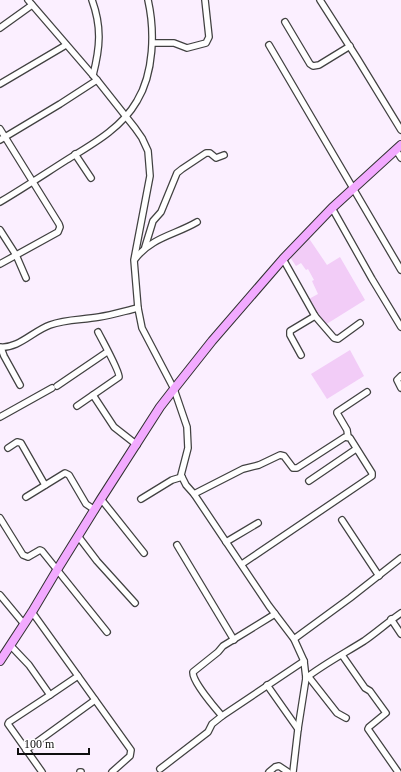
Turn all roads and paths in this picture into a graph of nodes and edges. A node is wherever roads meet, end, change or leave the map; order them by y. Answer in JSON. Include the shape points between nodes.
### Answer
{"nodes":[{"id":1,"x":28,"y":0,"type":"edge"},
{"id":2,"x":92,"y":0,"type":"edge"},
{"id":3,"x":148,"y":0,"type":"edge"},
{"id":4,"x":205,"y":0,"type":"edge"},
{"id":5,"x":320,"y":0,"type":"edge"},
{"id":6,"x":32,"y":5,"type":"junction"},
{"id":7,"x":285,"y":22,"type":"dead end"},
{"id":8,"x":0,"y":28,"type":"edge"},
{"id":9,"x":153,"y":43,"type":"junction"},
{"id":10,"x":66,"y":45,"type":"junction"},
{"id":11,"x":269,"y":45,"type":"dead end"},
{"id":12,"x":350,"y":46,"type":"junction"},
{"id":13,"x":95,"y":77,"type":"junction"},
{"id":14,"x":0,"y":84,"type":"edge"},
{"id":15,"x":126,"y":116,"type":"junction"},
{"id":16,"x":0,"y":130,"type":"edge"},
{"id":17,"x":401,"y":130,"type":"edge"},
{"id":18,"x":2,"y":138,"type":"edge"},
{"id":19,"x":399,"y":147,"type":"edge"},
{"id":20,"x":76,"y":154,"type":"junction"},
{"id":21,"x":224,"y":155,"type":"dead end"},
{"id":22,"x":401,"y":158,"type":"edge"},
{"id":23,"x":91,"y":178,"type":"dead end"},
{"id":24,"x":33,"y":181,"type":"junction"},
{"id":25,"x":354,"y":189,"type":"junction"},
{"id":26,"x":0,"y":202,"type":"edge"},
{"id":27,"x":332,"y":208,"type":"junction"},
{"id":28,"x":197,"y":222,"type":"dead end"},
{"id":29,"x":0,"y":230,"type":"edge"},
{"id":30,"x":145,"y":247,"type":"junction"},
{"id":31,"x":16,"y":255,"type":"junction"},
{"id":32,"x":283,"y":259,"type":"junction"},
{"id":33,"x":134,"y":260,"type":"junction"},
{"id":34,"x":0,"y":264,"type":"edge"},
{"id":35,"x":401,"y":270,"type":"edge"},
{"id":36,"x":26,"y":278,"type":"dead end"},
{"id":37,"x":138,"y":308,"type":"junction"},
{"id":38,"x":315,"y":316,"type":"junction"},
{"id":39,"x":360,"y":323,"type":"dead end"},
{"id":40,"x":401,"y":327,"type":"edge"},
{"id":41,"x":98,"y":332,"type":"dead end"},
{"id":42,"x":1,"y":348,"type":"edge"},
{"id":43,"x":107,"y":352,"type":"junction"},
{"id":44,"x":301,"y":355,"type":"dead end"},
{"id":45,"x":401,"y":376,"type":"edge"},
{"id":46,"x":20,"y":384,"type":"dead end"},
{"id":47,"x":401,"y":388,"type":"edge"},
{"id":48,"x":174,"y":389,"type":"junction"},
{"id":49,"x":367,"y":392,"type":"dead end"},
{"id":50,"x":93,"y":395,"type":"junction"},
{"id":51,"x":77,"y":406,"type":"dead end"},
{"id":52,"x":0,"y":417,"type":"edge"},
{"id":53,"x":348,"y":437,"type":"junction"},
{"id":54,"x":137,"y":445,"type":"junction"},
{"id":55,"x":8,"y":448,"type":"dead end"},
{"id":56,"x":356,"y":449,"type":"junction"},
{"id":57,"x":182,"y":476,"type":"junction"},
{"id":58,"x":309,"y":481,"type":"dead end"},
{"id":59,"x":45,"y":485,"type":"junction"},
{"id":60,"x":194,"y":494,"type":"junction"},
{"id":61,"x":26,"y":497,"type":"dead end"},
{"id":62,"x":101,"y":499,"type":"junction"},
{"id":63,"x":141,"y":499,"type":"dead end"},
{"id":64,"x":95,"y":510,"type":"junction"},
{"id":65,"x":0,"y":518,"type":"edge"},
{"id":66,"x":342,"y":520,"type":"dead end"},
{"id":67,"x":258,"y":523,"type":"dead end"},
{"id":68,"x":78,"y":536,"type":"junction"},
{"id":69,"x":226,"y":542,"type":"junction"},
{"id":70,"x":177,"y":545,"type":"dead end"},
{"id":71,"x":144,"y":553,"type":"dead end"},
{"id":72,"x":401,"y":558,"type":"edge"},
{"id":73,"x":242,"y":564,"type":"junction"},
{"id":74,"x":56,"y":570,"type":"junction"},
{"id":75,"x":379,"y":576,"type":"junction"},
{"id":76,"x":0,"y":595,"type":"edge"},
{"id":77,"x":134,"y":603,"type":"dead end"},
{"id":78,"x":32,"y":612,"type":"junction"},
{"id":79,"x":401,"y":613,"type":"edge"},
{"id":80,"x":276,"y":614,"type":"junction"},
{"id":81,"x":391,"y":619,"type":"junction"},
{"id":82,"x":24,"y":624,"type":"junction"},
{"id":83,"x":107,"y":632,"type":"dead end"},
{"id":84,"x":401,"y":634,"type":"edge"},
{"id":85,"x":294,"y":639,"type":"junction"},
{"id":86,"x":234,"y":640,"type":"junction"},
{"id":87,"x":10,"y":645,"type":"junction"},
{"id":88,"x":342,"y":655,"type":"junction"},
{"id":89,"x":0,"y":661,"type":"edge"},
{"id":90,"x":304,"y":661,"type":"junction"},
{"id":91,"x":78,"y":676,"type":"junction"},
{"id":92,"x":307,"y":677,"type":"junction"},
{"id":93,"x":268,"y":684,"type":"junction"},
{"id":94,"x":50,"y":695,"type":"junction"},
{"id":95,"x":96,"y":700,"type":"junction"},
{"id":96,"x":222,"y":716,"type":"junction"},
{"id":97,"x":346,"y":718,"type":"dead end"},
{"id":98,"x":298,"y":729,"type":"junction"},
{"id":99,"x":26,"y":750,"type":"junction"},
{"id":100,"x":160,"y":769,"type":"dead end"},
{"id":101,"x":42,"y":772,"type":"edge"},
{"id":102,"x":112,"y":772,"type":"edge"},
{"id":103,"x":269,"y":772,"type":"edge"},
{"id":104,"x":288,"y":772,"type":"edge"},
{"id":105,"x":293,"y":772,"type":"edge"},
{"id":106,"x":398,"y":772,"type":"edge"}],
"edges":[{"from":1,"to":6,"type":"street"},
{"from":2,"to":13,"type":"street","via":[[100,41]]},
{"from":3,"to":9,"type":"street"},
{"from":4,"to":9,"type":"street","via":[[209,37],[206,43],[187,48],[174,43]]},
{"from":5,"to":12,"type":"street"},
{"from":6,"to":8,"type":"street"},
{"from":6,"to":10,"type":"street"},
{"from":7,"to":12,"type":"street","via":[[313,66]]},
{"from":9,"to":15,"type":"street","via":[[140,95]]},
{"from":10,"to":13,"type":"street"},
{"from":10,"to":14,"type":"street"},
{"from":11,"to":25,"type":"street"},
{"from":12,"to":17,"type":"street"},
{"from":13,"to":15,"type":"street"},
{"from":13,"to":18,"type":"street","via":[[60,104]]},
{"from":15,"to":20,"type":"street","via":[[111,131]]},
{"from":15,"to":33,"type":"street","via":[[146,146],[150,166],[149,185]]},
{"from":16,"to":18,"type":"street"},
{"from":18,"to":24,"type":"street"},
{"from":19,"to":22,"type":"street"},
{"from":19,"to":25,"type":"main road"},
{"from":20,"to":23,"type":"street"},
{"from":20,"to":24,"type":"street"},
{"from":21,"to":30,"type":"street","via":[[216,158],[206,153],[179,171],[161,212],[153,221]]},
{"from":24,"to":26,"type":"street"},
{"from":24,"to":31,"type":"street","via":[[60,227],[58,232]]},
{"from":25,"to":27,"type":"main road"},
{"from":25,"to":35,"type":"street"},
{"from":27,"to":32,"type":"main road"},
{"from":27,"to":40,"type":"street"},
{"from":28,"to":30,"type":"street"},
{"from":29,"to":31,"type":"street"},
{"from":30,"to":33,"type":"street"},
{"from":31,"to":34,"type":"street"},
{"from":31,"to":36,"type":"street"},
{"from":32,"to":38,"type":"street"},
{"from":32,"to":48,"type":"main road"},
{"from":33,"to":37,"type":"street"},
{"from":37,"to":42,"type":"street","via":[[49,325],[17,344]]},
{"from":37,"to":48,"type":"street","via":[[145,335]]},
{"from":38,"to":39,"type":"street","via":[[335,339]]},
{"from":38,"to":44,"type":"street","via":[[292,329],[290,333]]},
{"from":41,"to":43,"type":"street"},
{"from":42,"to":46,"type":"street"},
{"from":43,"to":50,"type":"street","via":[[119,371],[119,377]]},
{"from":43,"to":52,"type":"street","via":[[54,387]]},
{"from":45,"to":47,"type":"street","via":[[397,380]]},
{"from":48,"to":54,"type":"main road"},
{"from":48,"to":57,"type":"street","via":[[188,433],[188,448]]},
{"from":49,"to":53,"type":"street","via":[[337,412],[349,433]]},
{"from":50,"to":51,"type":"street"},
{"from":50,"to":54,"type":"street","via":[[114,427]]},
{"from":53,"to":56,"type":"street"},
{"from":53,"to":60,"type":"street","via":[[297,468],[293,468],[284,456],[280,455],[243,469]]},
{"from":54,"to":62,"type":"main road"},
{"from":55,"to":59,"type":"street","via":[[17,442],[21,443]]},
{"from":56,"to":58,"type":"street"},
{"from":56,"to":73,"type":"street","via":[[372,476]]},
{"from":57,"to":60,"type":"street"},
{"from":57,"to":63,"type":"street"},
{"from":59,"to":61,"type":"street"},
{"from":59,"to":64,"type":"street","via":[[62,473],[67,473],[86,504]]},
{"from":60,"to":69,"type":"street"},
{"from":62,"to":64,"type":"main road"},
{"from":62,"to":71,"type":"street"},
{"from":64,"to":68,"type":"main road"},
{"from":65,"to":74,"type":"street","via":[[23,556],[28,557],[41,550]]},
{"from":66,"to":75,"type":"street"},
{"from":67,"to":69,"type":"street"},
{"from":68,"to":74,"type":"main road"},
{"from":68,"to":77,"type":"street"},
{"from":69,"to":73,"type":"street"},
{"from":70,"to":86,"type":"street"},
{"from":72,"to":75,"type":"street"},
{"from":73,"to":80,"type":"street"},
{"from":74,"to":78,"type":"main road"},
{"from":74,"to":83,"type":"street"},
{"from":75,"to":85,"type":"street"},
{"from":76,"to":82,"type":"street"},
{"from":78,"to":82,"type":"main road"},
{"from":78,"to":91,"type":"street"},
{"from":79,"to":81,"type":"street"},
{"from":80,"to":85,"type":"street"},
{"from":80,"to":86,"type":"street"},
{"from":81,"to":84,"type":"street"},
{"from":81,"to":88,"type":"street","via":[[381,629]]},
{"from":82,"to":87,"type":"main road"},
{"from":85,"to":90,"type":"street"},
{"from":86,"to":96,"type":"street","via":[[223,646],[192,673],[202,691]]},
{"from":87,"to":89,"type":"main road"},
{"from":87,"to":94,"type":"street","via":[[29,665]]},
{"from":88,"to":92,"type":"street"},
{"from":88,"to":106,"type":"street","via":[[386,713],[368,729]]},
{"from":90,"to":92,"type":"street"},
{"from":90,"to":93,"type":"street"},
{"from":91,"to":94,"type":"street"},
{"from":91,"to":95,"type":"street"},
{"from":92,"to":97,"type":"street","via":[[337,713]]},
{"from":92,"to":98,"type":"street"},
{"from":93,"to":96,"type":"street"},
{"from":93,"to":98,"type":"street"},
{"from":94,"to":99,"type":"street","via":[[8,724]]},
{"from":95,"to":99,"type":"street"},
{"from":95,"to":102,"type":"street","via":[[131,752],[130,756]]},
{"from":96,"to":100,"type":"street","via":[[212,724],[208,732]]},
{"from":98,"to":105,"type":"street"},
{"from":99,"to":101,"type":"street"},
{"from":103,"to":104,"type":"street","via":[[279,766]]}]}
